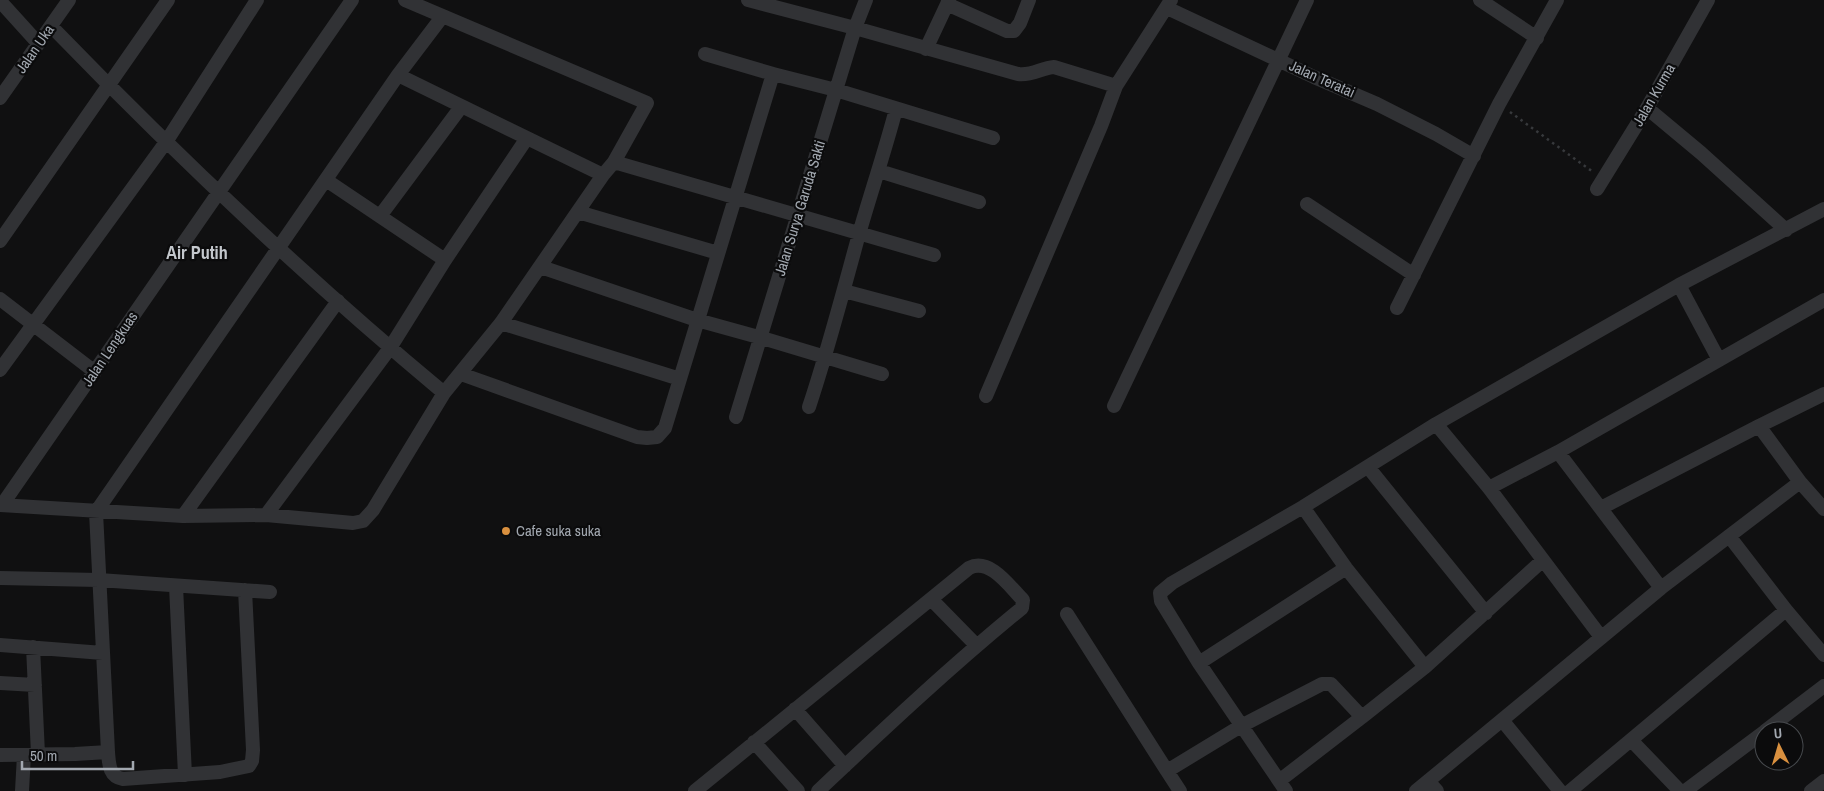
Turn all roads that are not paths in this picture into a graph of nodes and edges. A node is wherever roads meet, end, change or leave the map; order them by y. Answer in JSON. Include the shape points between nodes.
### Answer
{"nodes":[{"id":1,"x":69,"y":0,"type":"edge"},
{"id":2,"x":168,"y":0,"type":"edge"},
{"id":3,"x":257,"y":0,"type":"edge"},
{"id":4,"x":352,"y":0,"type":"edge"},
{"id":5,"x":405,"y":0,"type":"edge"},
{"id":6,"x":748,"y":0,"type":"edge"},
{"id":7,"x":866,"y":0,"type":"edge"},
{"id":8,"x":1029,"y":0,"type":"edge"},
{"id":9,"x":1307,"y":0,"type":"edge"},
{"id":10,"x":1480,"y":0,"type":"edge"},
{"id":11,"x":1558,"y":0,"type":"edge"},
{"id":12,"x":1708,"y":0,"type":"edge"},
{"id":13,"x":0,"y":1,"type":"edge"},
{"id":14,"x":948,"y":2,"type":"edge"},
{"id":15,"x":1169,"y":4,"type":"edge"},
{"id":16,"x":442,"y":17,"type":"junction"},
{"id":17,"x":51,"y":26,"type":"junction"},
{"id":18,"x":855,"y":28,"type":"junction"},
{"id":19,"x":1537,"y":38,"type":"junction"},
{"id":20,"x":38,"y":43,"type":"junction"},
{"id":21,"x":926,"y":49,"type":"junction"},
{"id":22,"x":705,"y":54,"type":"dead end"},
{"id":23,"x":1278,"y":60,"type":"junction"},
{"id":24,"x":773,"y":74,"type":"junction"},
{"id":25,"x":398,"y":75,"type":"junction"},
{"id":26,"x":108,"y":85,"type":"junction"},
{"id":27,"x":1116,"y":86,"type":"junction"},
{"id":28,"x":836,"y":90,"type":"junction"},
{"id":29,"x":0,"y":98,"type":"edge"},
{"id":30,"x":461,"y":107,"type":"junction"},
{"id":31,"x":1647,"y":108,"type":"junction"},
{"id":32,"x":896,"y":109,"type":"junction"},
{"id":33,"x":527,"y":138,"type":"junction"},
{"id":34,"x":993,"y":138,"type":"dead end"},
{"id":35,"x":166,"y":142,"type":"junction"},
{"id":36,"x":1474,"y":156,"type":"junction"},
{"id":37,"x":614,"y":162,"type":"junction"},
{"id":38,"x":879,"y":171,"type":"junction"},
{"id":39,"x":604,"y":175,"type":"junction"},
{"id":40,"x":326,"y":180,"type":"junction"},
{"id":41,"x":1600,"y":184,"type":"road end"},
{"id":42,"x":219,"y":194,"type":"junction"},
{"id":43,"x":735,"y":197,"type":"junction"},
{"id":44,"x":979,"y":202,"type":"dead end"},
{"id":45,"x":1307,"y":204,"type":"dead end"},
{"id":46,"x":1824,"y":209,"type":"edge"},
{"id":47,"x":578,"y":212,"type":"junction"},
{"id":48,"x":797,"y":215,"type":"junction"},
{"id":49,"x":380,"y":216,"type":"junction"},
{"id":50,"x":1786,"y":230,"type":"junction"},
{"id":51,"x":859,"y":233,"type":"junction"},
{"id":52,"x":0,"y":241,"type":"edge"},
{"id":53,"x":278,"y":248,"type":"junction"},
{"id":54,"x":718,"y":253,"type":"junction"},
{"id":55,"x":934,"y":255,"type":"dead end"},
{"id":56,"x":445,"y":260,"type":"junction"},
{"id":57,"x":541,"y":267,"type":"junction"},
{"id":58,"x":1414,"y":275,"type":"junction"},
{"id":59,"x":1679,"y":285,"type":"junction"},
{"id":60,"x":844,"y":291,"type":"junction"},
{"id":61,"x":0,"y":299,"type":"edge"},
{"id":62,"x":1824,"y":300,"type":"edge"},
{"id":63,"x":338,"y":301,"type":"junction"},
{"id":64,"x":1397,"y":308,"type":"dead end"},
{"id":65,"x":919,"y":311,"type":"dead end"},
{"id":66,"x":696,"y":320,"type":"junction"},
{"id":67,"x":32,"y":323,"type":"junction"},
{"id":68,"x":500,"y":323,"type":"junction"},
{"id":69,"x":762,"y":338,"type":"junction"},
{"id":70,"x":390,"y":348,"type":"junction"},
{"id":71,"x":826,"y":357,"type":"junction"},
{"id":72,"x":1719,"y":360,"type":"junction"},
{"id":73,"x":0,"y":370,"type":"edge"},
{"id":74,"x":95,"y":372,"type":"junction"},
{"id":75,"x":460,"y":374,"type":"junction"},
{"id":76,"x":882,"y":374,"type":"dead end"},
{"id":77,"x":680,"y":379,"type":"junction"},
{"id":78,"x":444,"y":393,"type":"junction"},
{"id":79,"x":1824,"y":394,"type":"edge"},
{"id":80,"x":986,"y":396,"type":"dead end"},
{"id":81,"x":1114,"y":406,"type":"dead end"},
{"id":82,"x":809,"y":407,"type":"dead end"},
{"id":83,"x":736,"y":417,"type":"dead end"},
{"id":84,"x":1436,"y":424,"type":"junction"},
{"id":85,"x":1759,"y":426,"type":"junction"},
{"id":86,"x":1558,"y":452,"type":"junction"},
{"id":87,"x":1368,"y":467,"type":"junction"},
{"id":88,"x":1800,"y":482,"type":"junction"},
{"id":89,"x":1489,"y":488,"type":"junction"},
{"id":90,"x":1,"y":505,"type":"edge"},
{"id":91,"x":1303,"y":507,"type":"junction"},
{"id":92,"x":1601,"y":508,"type":"junction"},
{"id":93,"x":1824,"y":509,"type":"edge"},
{"id":94,"x":96,"y":512,"type":"junction"},
{"id":95,"x":266,"y":515,"type":"junction"},
{"id":96,"x":183,"y":516,"type":"junction"},
{"id":97,"x":1730,"y":536,"type":"junction"},
{"id":98,"x":1542,"y":561,"type":"junction"},
{"id":99,"x":1346,"y":568,"type":"junction"},
{"id":100,"x":0,"y":578,"type":"edge"},
{"id":101,"x":99,"y":580,"type":"junction"},
{"id":102,"x":176,"y":586,"type":"junction"},
{"id":103,"x":1661,"y":588,"type":"junction"},
{"id":104,"x":245,"y":590,"type":"junction"},
{"id":105,"x":270,"y":592,"type":"dead end"},
{"id":106,"x":930,"y":599,"type":"junction"},
{"id":107,"x":1786,"y":610,"type":"junction"},
{"id":108,"x":1486,"y":613,"type":"junction"},
{"id":109,"x":1067,"y":614,"type":"dead end"},
{"id":110,"x":1601,"y":637,"type":"junction"},
{"id":111,"x":0,"y":645,"type":"edge"},
{"id":112,"x":976,"y":645,"type":"junction"},
{"id":113,"x":33,"y":647,"type":"junction"},
{"id":114,"x":103,"y":653,"type":"junction"},
{"id":115,"x":1824,"y":655,"type":"edge"},
{"id":116,"x":1199,"y":662,"type":"junction"},
{"id":117,"x":1426,"y":667,"type":"junction"},
{"id":118,"x":0,"y":683,"type":"edge"},
{"id":119,"x":35,"y":685,"type":"junction"},
{"id":120,"x":1824,"y":686,"type":"edge"},
{"id":121,"x":795,"y":709,"type":"junction"},
{"id":122,"x":1362,"y":717,"type":"junction"},
{"id":123,"x":1502,"y":720,"type":"junction"},
{"id":124,"x":1777,"y":721,"type":"edge"},
{"id":125,"x":1241,"y":726,"type":"junction"},
{"id":126,"x":1754,"y":739,"type":"edge"},
{"id":127,"x":1632,"y":741,"type":"junction"},
{"id":128,"x":754,"y":742,"type":"junction"},
{"id":129,"x":108,"y":752,"type":"junction"},
{"id":130,"x":38,"y":754,"type":"junction"},
{"id":131,"x":0,"y":755,"type":"edge"},
{"id":132,"x":24,"y":755,"type":"junction"},
{"id":133,"x":845,"y":766,"type":"junction"},
{"id":134,"x":1167,"y":771,"type":"junction"},
{"id":135,"x":185,"y":775,"type":"junction"},
{"id":136,"x":1824,"y":781,"type":"edge"},
{"id":137,"x":1282,"y":786,"type":"edge"},
{"id":138,"x":1433,"y":786,"type":"edge"},
{"id":139,"x":702,"y":789,"type":"edge"},
{"id":140,"x":22,"y":791,"type":"edge"},
{"id":141,"x":798,"y":791,"type":"edge"},
{"id":142,"x":818,"y":791,"type":"edge"},
{"id":143,"x":1180,"y":791,"type":"edge"},
{"id":144,"x":1416,"y":791,"type":"edge"},
{"id":145,"x":1560,"y":791,"type":"edge"},
{"id":146,"x":1570,"y":791,"type":"edge"},
{"id":147,"x":1680,"y":791,"type":"edge"},
{"id":148,"x":1685,"y":791,"type":"edge"},
{"id":149,"x":1811,"y":791,"type":"edge"}],
"edges":[{"from":1,"to":17,"type":"street","name":"Jalan Uka"},
{"from":2,"to":26,"type":"street"},
{"from":3,"to":35,"type":"street"},
{"from":4,"to":42,"type":"street","name":"Jalan Lengkuas"},
{"from":5,"to":16,"type":"street"},
{"from":6,"to":18,"type":"street"},
{"from":7,"to":18,"type":"street","name":"Jalan Surya Garuda Sakti"},
{"from":8,"to":14,"type":"street","via":[[1014,31]]},
{"from":9,"to":23,"type":"street"},
{"from":10,"to":19,"type":"street"},
{"from":11,"to":19,"type":"street"},
{"from":12,"to":31,"type":"street","name":"Jalan Kurma"},
{"from":13,"to":20,"type":"street"},
{"from":14,"to":21,"type":"street"},
{"from":15,"to":23,"type":"street","name":"Jalan Teratai"},
{"from":15,"to":27,"type":"street"},
{"from":16,"to":25,"type":"street"},
{"from":16,"to":37,"type":"street","via":[[647,104]]},
{"from":17,"to":20,"type":"street","name":"Jalan Uka"},
{"from":17,"to":26,"type":"street"},
{"from":18,"to":21,"type":"street"},
{"from":18,"to":28,"type":"street","name":"Jalan Surya Garuda Sakti"},
{"from":19,"to":36,"type":"street"},
{"from":20,"to":29,"type":"street","name":"Jalan Uka"},
{"from":21,"to":27,"type":"street","via":[[1028,76],[1046,68],[1061,68]]},
{"from":22,"to":24,"type":"street"},
{"from":23,"to":36,"type":"street","name":"Jalan Teratai","via":[[1377,104]]},
{"from":23,"to":81,"type":"street"},
{"from":24,"to":28,"type":"street"},
{"from":24,"to":43,"type":"street"},
{"from":25,"to":30,"type":"street"},
{"from":25,"to":40,"type":"street"},
{"from":26,"to":35,"type":"street"},
{"from":26,"to":52,"type":"street"},
{"from":27,"to":80,"type":"street"},
{"from":28,"to":32,"type":"street"},
{"from":28,"to":48,"type":"street","name":"Jalan Surya Garuda Sakti"},
{"from":30,"to":33,"type":"street"},
{"from":30,"to":49,"type":"street"},
{"from":31,"to":41,"type":"street","name":"Jalan Kurma"},
{"from":31,"to":50,"type":"street"},
{"from":32,"to":34,"type":"street"},
{"from":32,"to":38,"type":"street"},
{"from":33,"to":39,"type":"street"},
{"from":33,"to":56,"type":"street"},
{"from":35,"to":42,"type":"street"},
{"from":35,"to":67,"type":"street"},
{"from":36,"to":58,"type":"street"},
{"from":37,"to":39,"type":"street"},
{"from":37,"to":43,"type":"street"},
{"from":38,"to":44,"type":"street"},
{"from":38,"to":51,"type":"street"},
{"from":39,"to":47,"type":"street"},
{"from":40,"to":49,"type":"street"},
{"from":40,"to":53,"type":"street"},
{"from":42,"to":53,"type":"street"},
{"from":42,"to":74,"type":"street","name":"Jalan Lengkuas"},
{"from":43,"to":48,"type":"street"},
{"from":43,"to":54,"type":"street"},
{"from":45,"to":58,"type":"street"},
{"from":46,"to":50,"type":"street"},
{"from":47,"to":54,"type":"street"},
{"from":47,"to":57,"type":"street"},
{"from":48,"to":51,"type":"street"},
{"from":48,"to":69,"type":"street","name":"Jalan Surya Garuda Sakti"},
{"from":49,"to":56,"type":"street"},
{"from":50,"to":59,"type":"street"},
{"from":51,"to":55,"type":"street"},
{"from":51,"to":60,"type":"street"},
{"from":53,"to":63,"type":"street"},
{"from":53,"to":94,"type":"street"},
{"from":54,"to":66,"type":"street"},
{"from":56,"to":70,"type":"street"},
{"from":57,"to":66,"type":"street"},
{"from":57,"to":68,"type":"street"},
{"from":58,"to":64,"type":"street"},
{"from":59,"to":72,"type":"street"},
{"from":59,"to":84,"type":"street"},
{"from":60,"to":65,"type":"street"},
{"from":60,"to":71,"type":"street"},
{"from":61,"to":67,"type":"street"},
{"from":62,"to":72,"type":"street"},
{"from":63,"to":70,"type":"street"},
{"from":63,"to":96,"type":"street"},
{"from":66,"to":69,"type":"street"},
{"from":66,"to":77,"type":"street"},
{"from":67,"to":73,"type":"street"},
{"from":67,"to":74,"type":"street"},
{"from":68,"to":75,"type":"street"},
{"from":68,"to":77,"type":"street"},
{"from":69,"to":71,"type":"street"},
{"from":69,"to":83,"type":"street","name":"Jalan Surya Garuda Sakti"},
{"from":70,"to":78,"type":"street"},
{"from":70,"to":95,"type":"street"},
{"from":71,"to":76,"type":"street"},
{"from":71,"to":82,"type":"street"},
{"from":72,"to":86,"type":"street"},
{"from":74,"to":90,"type":"street","name":"Jalan Lengkuas"},
{"from":75,"to":77,"type":"street","via":[[647,438],[657,437],[665,428]]},
{"from":75,"to":78,"type":"street"},
{"from":78,"to":95,"type":"street","via":[[373,510],[363,521],[353,523]]},
{"from":79,"to":85,"type":"street"},
{"from":84,"to":87,"type":"street"},
{"from":84,"to":89,"type":"street"},
{"from":85,"to":88,"type":"street"},
{"from":85,"to":92,"type":"street"},
{"from":86,"to":89,"type":"street"},
{"from":86,"to":92,"type":"street"},
{"from":87,"to":91,"type":"street"},
{"from":87,"to":108,"type":"street"},
{"from":88,"to":93,"type":"street"},
{"from":88,"to":97,"type":"street"},
{"from":89,"to":98,"type":"street"},
{"from":90,"to":94,"type":"street"},
{"from":91,"to":99,"type":"street"},
{"from":91,"to":116,"type":"street","via":[[1160,593],[1161,601]]},
{"from":92,"to":103,"type":"street"},
{"from":94,"to":96,"type":"street"},
{"from":94,"to":101,"type":"street"},
{"from":95,"to":96,"type":"street"},
{"from":97,"to":103,"type":"street"},
{"from":97,"to":107,"type":"street"},
{"from":98,"to":108,"type":"street"},
{"from":98,"to":110,"type":"street"},
{"from":99,"to":116,"type":"street"},
{"from":99,"to":117,"type":"street"},
{"from":100,"to":101,"type":"street"},
{"from":101,"to":102,"type":"street"},
{"from":101,"to":114,"type":"street"},
{"from":102,"to":104,"type":"street"},
{"from":102,"to":135,"type":"street"},
{"from":103,"to":110,"type":"street"},
{"from":104,"to":105,"type":"street"},
{"from":104,"to":135,"type":"street","via":[[251,763],[238,770]]},
{"from":106,"to":112,"type":"street"},
{"from":106,"to":112,"type":"street","via":[[969,568],[983,565],[994,571],[1023,600],[1022,608]]},
{"from":106,"to":121,"type":"street"},
{"from":107,"to":115,"type":"street"},
{"from":107,"to":127,"type":"street"},
{"from":108,"to":117,"type":"street"},
{"from":109,"to":134,"type":"street"},
{"from":110,"to":123,"type":"street"},
{"from":111,"to":113,"type":"street"},
{"from":112,"to":133,"type":"street"},
{"from":113,"to":114,"type":"street"},
{"from":113,"to":119,"type":"street"},
{"from":114,"to":129,"type":"street"},
{"from":116,"to":125,"type":"street"},
{"from":117,"to":122,"type":"street"},
{"from":118,"to":119,"type":"street"},
{"from":119,"to":130,"type":"street"},
{"from":120,"to":124,"type":"street"},
{"from":121,"to":128,"type":"street"},
{"from":121,"to":133,"type":"street"},
{"from":122,"to":125,"type":"street","via":[[1333,686],[1325,683]]},
{"from":122,"to":137,"type":"street"},
{"from":123,"to":138,"type":"street"},
{"from":123,"to":145,"type":"street"},
{"from":125,"to":134,"type":"street"},
{"from":125,"to":137,"type":"street"},
{"from":126,"to":148,"type":"street"},
{"from":127,"to":146,"type":"street"},
{"from":127,"to":147,"type":"street"},
{"from":128,"to":139,"type":"street"},
{"from":128,"to":141,"type":"street"},
{"from":129,"to":130,"type":"street"},
{"from":129,"to":135,"type":"street","via":[[111,772],[119,779]]},
{"from":130,"to":132,"type":"street"},
{"from":131,"to":132,"type":"street"},
{"from":132,"to":140,"type":"street"},
{"from":133,"to":142,"type":"street"},
{"from":134,"to":143,"type":"street"},
{"from":136,"to":149,"type":"street"},
{"from":138,"to":144,"type":"street"}]}
